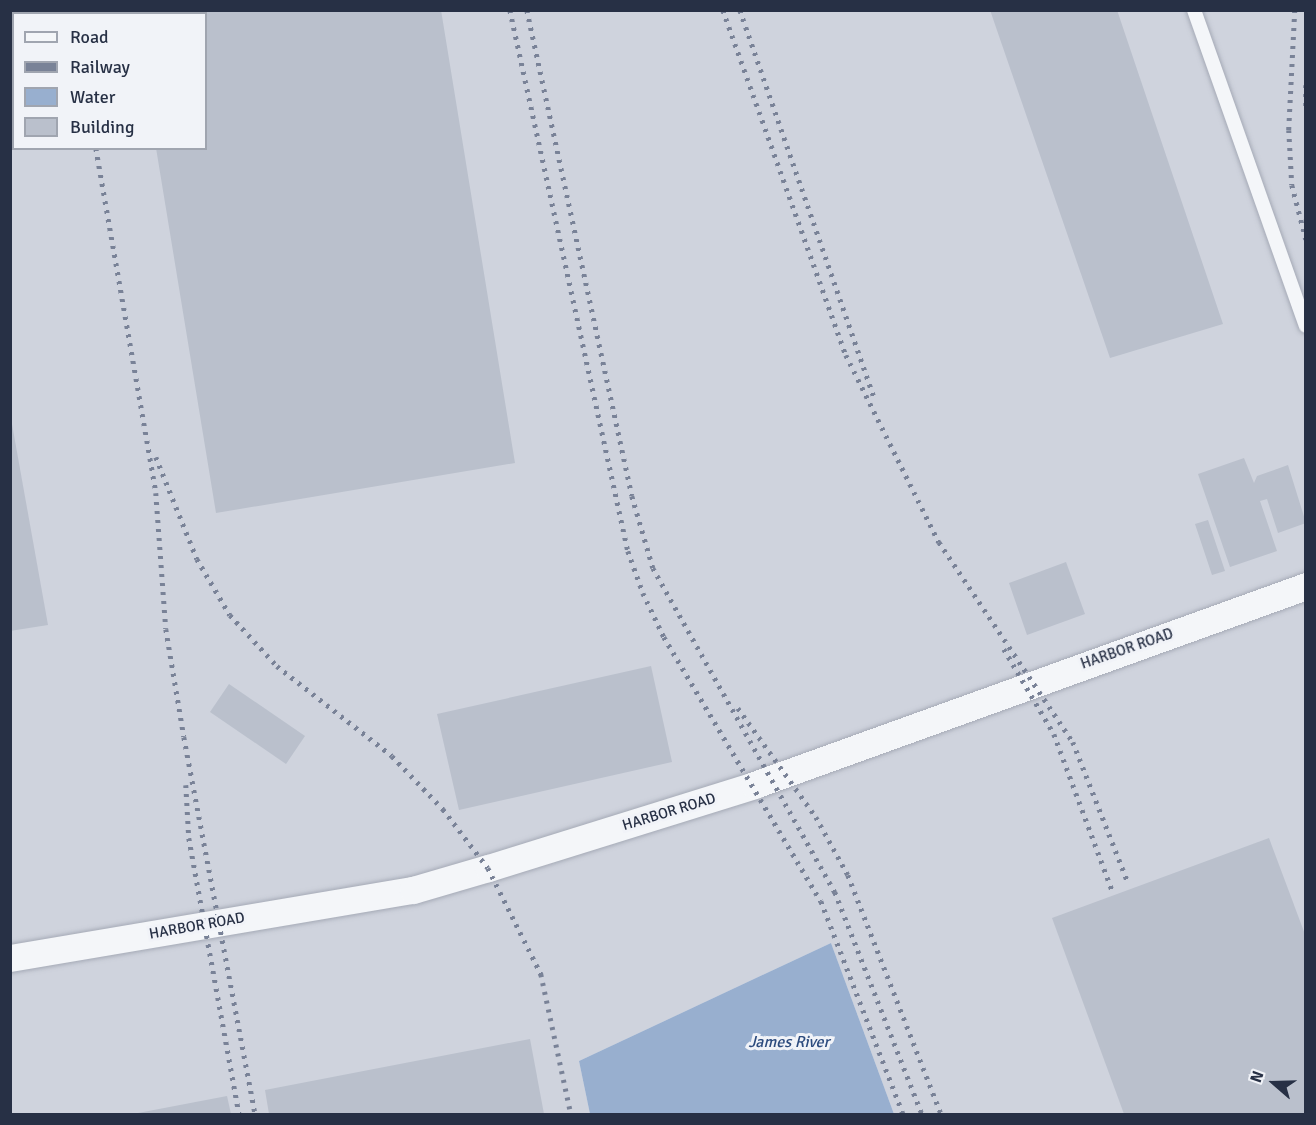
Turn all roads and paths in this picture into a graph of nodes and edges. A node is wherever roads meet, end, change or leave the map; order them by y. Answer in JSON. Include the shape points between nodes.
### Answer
{"nodes":[{"id":1,"x":1194,"y":10,"type":"edge"},
{"id":2,"x":1305,"y":326,"type":"edge"},
{"id":3,"x":1305,"y":586,"type":"edge"},
{"id":4,"x":10,"y":958,"type":"edge"}],
"edges":[{"from":1,"to":2,"type":"lane"},
{"from":3,"to":4,"type":"street","name":"HARBOR ROAD","via":[[754,785],[413,890]]}]}
